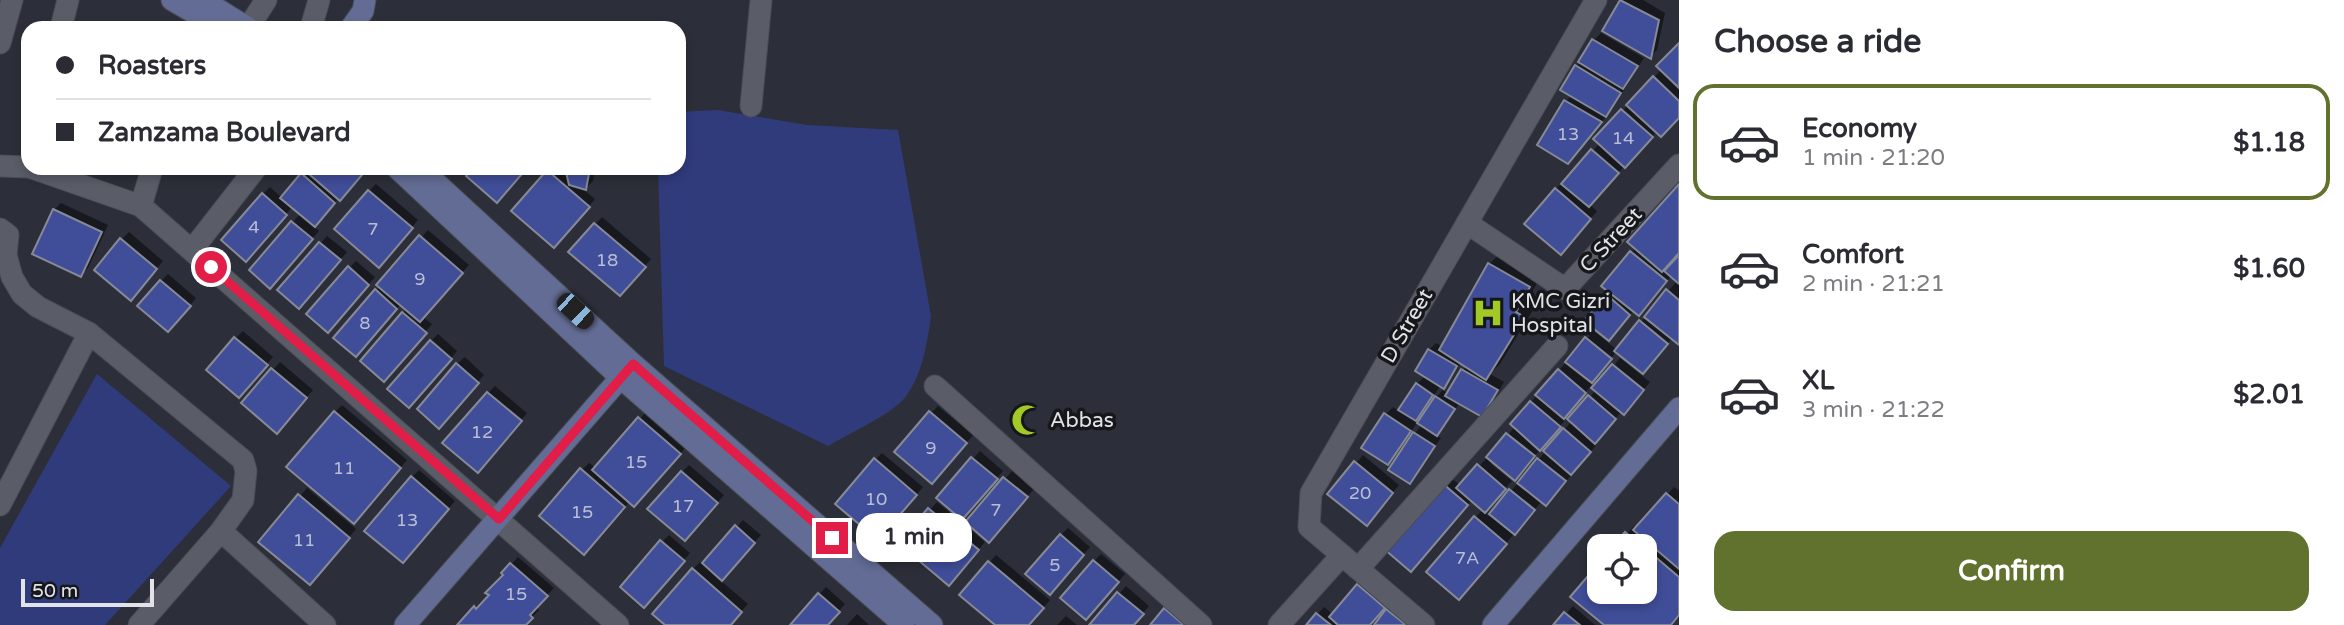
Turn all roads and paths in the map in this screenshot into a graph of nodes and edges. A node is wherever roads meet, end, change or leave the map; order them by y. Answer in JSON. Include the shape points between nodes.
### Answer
{"nodes":[{"id":1,"x":12,"y":0,"type":"edge"},
{"id":2,"x":68,"y":0,"type":"edge"},
{"id":3,"x":172,"y":0,"type":"edge"},
{"id":4,"x":266,"y":0,"type":"edge"},
{"id":5,"x":319,"y":0,"type":"edge"},
{"id":6,"x":365,"y":0,"type":"edge"},
{"id":7,"x":761,"y":0,"type":"edge"},
{"id":8,"x":1596,"y":0,"type":"edge"},
{"id":9,"x":198,"y":14,"type":"edge"},
{"id":10,"x":63,"y":21,"type":"edge"},
{"id":11,"x":223,"y":21,"type":"edge"},
{"id":12,"x":252,"y":21,"type":"edge"},
{"id":13,"x":313,"y":21,"type":"edge"},
{"id":14,"x":356,"y":21,"type":"edge"},
{"id":15,"x":0,"y":43,"type":"edge"},
{"id":16,"x":751,"y":106,"type":"dead end"},
{"id":17,"x":1679,"y":165,"type":"edge"},
{"id":18,"x":0,"y":166,"type":"edge"},
{"id":19,"x":21,"y":167,"type":"edge"},
{"id":20,"x":50,"y":175,"type":"edge"},
{"id":21,"x":150,"y":175,"type":"edge"},
{"id":22,"x":251,"y":175,"type":"edge"},
{"id":23,"x":405,"y":175,"type":"edge"},
{"id":24,"x":427,"y":175,"type":"edge"},
{"id":25,"x":141,"y":206,"type":"junction"},
{"id":26,"x":1467,"y":223,"type":"junction"},
{"id":27,"x":0,"y":229,"type":"edge"},
{"id":28,"x":192,"y":250,"type":"junction"},
{"id":29,"x":3,"y":261,"type":"edge"},
{"id":30,"x":89,"y":332,"type":"junction"},
{"id":31,"x":1557,"y":346,"type":"dead end"},
{"id":32,"x":627,"y":371,"type":"junction"},
{"id":33,"x":935,"y":386,"type":"dead end"},
{"id":34,"x":1679,"y":408,"type":"edge"},
{"id":35,"x":0,"y":505,"type":"edge"},
{"id":36,"x":499,"y":519,"type":"junction"},
{"id":37,"x":221,"y":531,"type":"junction"},
{"id":38,"x":1350,"y":562,"type":"junction"},
{"id":39,"x":139,"y":625,"type":"edge"},
{"id":40,"x":325,"y":625,"type":"edge"},
{"id":41,"x":405,"y":625,"type":"edge"},
{"id":42,"x":618,"y":625,"type":"edge"},
{"id":43,"x":904,"y":625,"type":"edge"},
{"id":44,"x":932,"y":625,"type":"edge"},
{"id":45,"x":1201,"y":625,"type":"edge"},
{"id":46,"x":1279,"y":625,"type":"edge"},
{"id":47,"x":1424,"y":625,"type":"edge"},
{"id":48,"x":1493,"y":625,"type":"edge"}],
"edges":[{"from":1,"to":15,"type":"street"},
{"from":2,"to":10,"type":"street"},
{"from":3,"to":9,"type":"main road"},
{"from":4,"to":12,"type":"street"},
{"from":5,"to":13,"type":"street"},
{"from":6,"to":14,"type":"main road"},
{"from":7,"to":16,"type":"street"},
{"from":8,"to":26,"type":"street","name":"D Street"},
{"from":9,"to":11,"type":"main road"},
{"from":17,"to":26,"type":"street","name":"C Street","via":[[1566,289]]},
{"from":18,"to":19,"type":"street"},
{"from":20,"to":25,"type":"street"},
{"from":21,"to":25,"type":"street"},
{"from":22,"to":28,"type":"street"},
{"from":23,"to":32,"type":"main road"},
{"from":24,"to":32,"type":"main road"},
{"from":25,"to":28,"type":"street"},
{"from":26,"to":38,"type":"street","name":"D Street","via":[[1311,493],[1309,527]]},
{"from":27,"to":29,"type":"street","via":[[8,235]]},
{"from":28,"to":36,"type":"street"},
{"from":29,"to":30,"type":"street","via":[[22,294]]},
{"from":30,"to":35,"type":"street"},
{"from":30,"to":37,"type":"street","via":[[243,460],[243,500]]},
{"from":31,"to":38,"type":"street"},
{"from":32,"to":36,"type":"main road"},
{"from":32,"to":43,"type":"main road"},
{"from":32,"to":44,"type":"main road"},
{"from":33,"to":45,"type":"street"},
{"from":34,"to":48,"type":"main road"},
{"from":36,"to":41,"type":"main road"},
{"from":36,"to":42,"type":"street"},
{"from":37,"to":39,"type":"street"},
{"from":37,"to":40,"type":"street"},
{"from":38,"to":46,"type":"street"},
{"from":38,"to":47,"type":"street","name":"D Street"}]}
